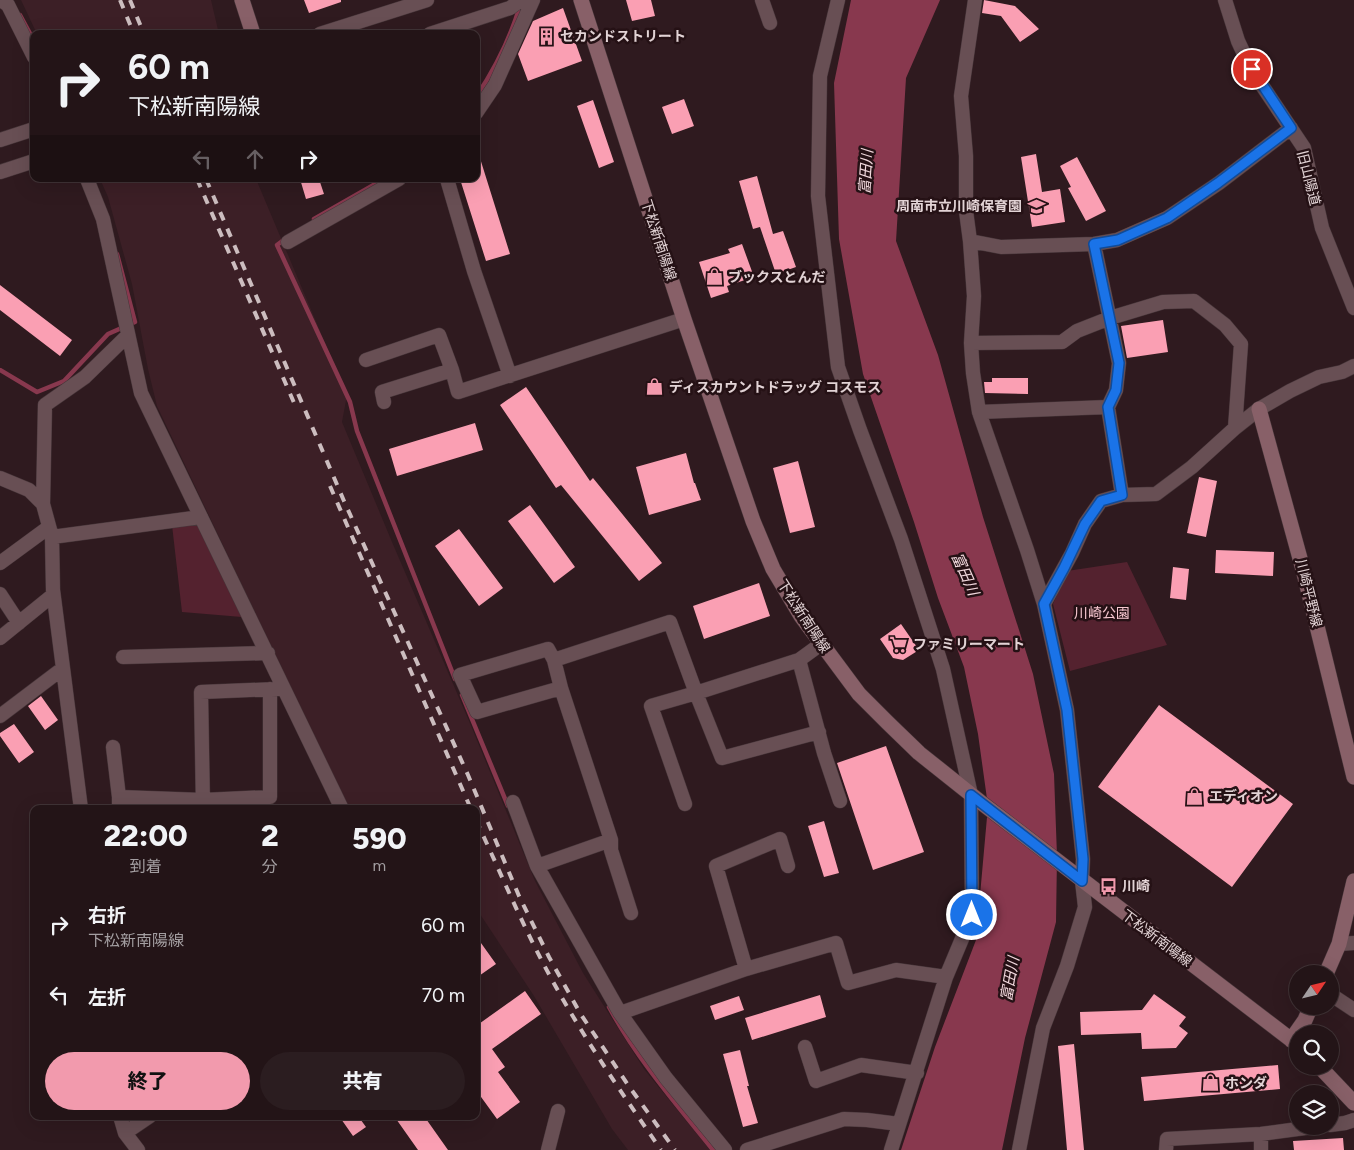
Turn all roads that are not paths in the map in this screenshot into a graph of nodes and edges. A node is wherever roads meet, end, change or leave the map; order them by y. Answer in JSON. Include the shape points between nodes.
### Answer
{"nodes":[{"id":1,"x":1,"y":0,"type":"edge"},
{"id":2,"x":242,"y":0,"type":"edge"},
{"id":3,"x":427,"y":0,"type":"edge"},
{"id":4,"x":520,"y":0,"type":"edge"},
{"id":5,"x":532,"y":0,"type":"edge"},
{"id":6,"x":581,"y":0,"type":"edge"},
{"id":7,"x":762,"y":0,"type":"edge"},
{"id":8,"x":838,"y":0,"type":"edge"},
{"id":9,"x":975,"y":0,"type":"edge"},
{"id":10,"x":1225,"y":0,"type":"edge"},
{"id":11,"x":770,"y":24,"type":"dead end"},
{"id":12,"x":252,"y":30,"type":"edge"},
{"id":13,"x":333,"y":30,"type":"edge"},
{"id":14,"x":442,"y":30,"type":"edge"},
{"id":15,"x":30,"y":48,"type":"edge"},
{"id":16,"x":480,"y":107,"type":"edge"},
{"id":17,"x":1291,"y":128,"type":"junction"},
{"id":18,"x":30,"y":130,"type":"edge"},
{"id":19,"x":0,"y":140,"type":"edge"},
{"id":20,"x":30,"y":162,"type":"edge"},
{"id":21,"x":0,"y":172,"type":"edge"},
{"id":22,"x":88,"y":182,"type":"edge"},
{"id":23,"x":394,"y":182,"type":"edge"},
{"id":24,"x":448,"y":182,"type":"edge"},
{"id":25,"x":970,"y":241,"type":"junction"},
{"id":26,"x":288,"y":242,"type":"dead end"},
{"id":27,"x":1094,"y":244,"type":"junction"},
{"id":28,"x":1354,"y":308,"type":"edge"},
{"id":29,"x":1110,"y":318,"type":"junction"},
{"id":30,"x":684,"y":319,"type":"junction"},
{"id":31,"x":128,"y":336,"type":"junction"},
{"id":32,"x":971,"y":343,"type":"junction"},
{"id":33,"x":366,"y":360,"type":"dead end"},
{"id":34,"x":1354,"y":366,"type":"edge"},
{"id":35,"x":452,"y":370,"type":"junction"},
{"id":36,"x":510,"y":376,"type":"junction"},
{"id":37,"x":384,"y":402,"type":"dead end"},
{"id":38,"x":1108,"y":407,"type":"junction"},
{"id":39,"x":1259,"y":409,"type":"junction"},
{"id":40,"x":979,"y":412,"type":"junction"},
{"id":41,"x":1235,"y":428,"type":"junction"},
{"id":42,"x":0,"y":478,"type":"edge"},
{"id":43,"x":1122,"y":495,"type":"junction"},
{"id":44,"x":43,"y":504,"type":"junction"},
{"id":45,"x":201,"y":517,"type":"junction"},
{"id":46,"x":50,"y":532,"type":"junction"},
{"id":47,"x":0,"y":564,"type":"edge"},
{"id":48,"x":0,"y":594,"type":"edge"},
{"id":49,"x":53,"y":595,"type":"junction"},
{"id":50,"x":1044,"y":604,"type":"junction"},
{"id":51,"x":19,"y":623,"type":"junction"},
{"id":52,"x":0,"y":638,"type":"edge"},
{"id":53,"x":821,"y":644,"type":"junction"},
{"id":54,"x":268,"y":653,"type":"junction"},
{"id":55,"x":123,"y":657,"type":"dead end"},
{"id":56,"x":554,"y":660,"type":"junction"},
{"id":57,"x":799,"y":660,"type":"junction"},
{"id":58,"x":62,"y":669,"type":"junction"},
{"id":59,"x":561,"y":688,"type":"junction"},
{"id":60,"x":270,"y":689,"type":"junction"},
{"id":61,"x":285,"y":689,"type":"junction"},
{"id":62,"x":696,"y":693,"type":"junction"},
{"id":63,"x":0,"y":716,"type":"edge"},
{"id":64,"x":819,"y":732,"type":"junction"},
{"id":65,"x":113,"y":747,"type":"dead end"},
{"id":66,"x":1354,"y":777,"type":"edge"},
{"id":67,"x":977,"y":799,"type":"junction"},
{"id":68,"x":840,"y":801,"type":"dead end"},
{"id":69,"x":513,"y":802,"type":"dead end"},
{"id":70,"x":119,"y":803,"type":"edge"},
{"id":71,"x":272,"y":803,"type":"edge"},
{"id":72,"x":203,"y":804,"type":"edge"},
{"id":73,"x":685,"y":804,"type":"dead end"},
{"id":74,"x":80,"y":805,"type":"edge"},
{"id":75,"x":340,"y":805,"type":"edge"},
{"id":76,"x":611,"y":840,"type":"junction"},
{"id":77,"x":537,"y":866,"type":"junction"},
{"id":78,"x":788,"y":866,"type":"dead end"},
{"id":79,"x":1077,"y":877,"type":"junction"},
{"id":80,"x":1354,"y":881,"type":"edge"},
{"id":81,"x":631,"y":913,"type":"dead end"},
{"id":82,"x":1346,"y":944,"type":"edge"},
{"id":83,"x":1332,"y":965,"type":"edge"},
{"id":84,"x":746,"y":968,"type":"junction"},
{"id":85,"x":946,"y":977,"type":"junction"},
{"id":86,"x":1339,"y":1000,"type":"edge"},
{"id":87,"x":1354,"y":1010,"type":"edge"},
{"id":88,"x":620,"y":1013,"type":"junction"},
{"id":89,"x":1289,"y":1039,"type":"edge"},
{"id":90,"x":805,"y":1047,"type":"dead end"},
{"id":91,"x":916,"y":1073,"type":"junction"},
{"id":92,"x":1328,"y":1075,"type":"edge"},
{"id":93,"x":1354,"y":1103,"type":"edge"},
{"id":94,"x":558,"y":1111,"type":"dead end"},
{"id":95,"x":121,"y":1120,"type":"edge"},
{"id":96,"x":144,"y":1120,"type":"edge"},
{"id":97,"x":1354,"y":1120,"type":"edge"},
{"id":98,"x":899,"y":1124,"type":"junction"},
{"id":99,"x":1339,"y":1124,"type":"edge"},
{"id":100,"x":1289,"y":1130,"type":"edge"},
{"id":101,"x":125,"y":1133,"type":"junction"},
{"id":102,"x":1261,"y":1134,"type":"junction"},
{"id":103,"x":138,"y":1150,"type":"edge"},
{"id":104,"x":548,"y":1150,"type":"edge"},
{"id":105,"x":724,"y":1150,"type":"edge"},
{"id":106,"x":747,"y":1150,"type":"edge"},
{"id":107,"x":891,"y":1150,"type":"edge"},
{"id":108,"x":1019,"y":1150,"type":"edge"},
{"id":109,"x":1166,"y":1150,"type":"edge"},
{"id":110,"x":1261,"y":1150,"type":"edge"}],
"edges":[{"from":1,"to":15,"type":"street","via":[[8,5]]},
{"from":2,"to":12,"type":"main road"},
{"from":3,"to":13,"type":"street"},
{"from":4,"to":14,"type":"street","via":[[510,8]]},
{"from":5,"to":16,"type":"street","via":[[495,85]]},
{"from":6,"to":30,"type":"main road","name":"下松新南陽線"},
{"from":7,"to":11,"type":"street"},
{"from":8,"to":67,"type":"street","via":[[820,76],[818,196],[838,367],[902,539],[943,669]]},
{"from":9,"to":25,"type":"street","via":[[961,96]]},
{"from":10,"to":17,"type":"street","name":"旧山陽道","via":[[1238,41],[1252,69]]},
{"from":17,"to":27,"type":"street","via":[[1167,218],[1118,240]]},
{"from":17,"to":28,"type":"street","name":"旧山陽道","via":[[1304,148],[1322,228]]},
{"from":18,"to":19,"type":"street"},
{"from":20,"to":21,"type":"street"},
{"from":22,"to":31,"type":"street","via":[[103,219]]},
{"from":23,"to":26,"type":"street"},
{"from":24,"to":36,"type":"street"},
{"from":25,"to":27,"type":"street","via":[[1001,247]]},
{"from":25,"to":32,"type":"street","via":[[974,296]]},
{"from":27,"to":29,"type":"street"},
{"from":29,"to":32,"type":"street","via":[[1077,331],[1062,342]]},
{"from":29,"to":38,"type":"street","via":[[1119,363],[1116,390]]},
{"from":29,"to":41,"type":"street","via":[[1163,302],[1194,300],[1225,325],[1241,344]]},
{"from":30,"to":36,"type":"street"},
{"from":30,"to":53,"type":"main road","name":"下松新南陽線","via":[[753,521],[774,569]]},
{"from":31,"to":44,"type":"street","via":[[84,377],[45,405]]},
{"from":31,"to":45,"type":"street","via":[[141,393]]},
{"from":32,"to":40,"type":"street"},
{"from":33,"to":35,"type":"street","via":[[439,335]]},
{"from":34,"to":39,"type":"street","via":[[1319,377]]},
{"from":35,"to":36,"type":"street","via":[[458,392]]},
{"from":35,"to":37,"type":"street","via":[[382,392]]},
{"from":38,"to":40,"type":"street"},
{"from":38,"to":43,"type":"street"},
{"from":39,"to":41,"type":"street"},
{"from":39,"to":66,"type":"main road","name":"川崎平野線","via":[[1304,573]]},
{"from":40,"to":50,"type":"street"},
{"from":41,"to":43,"type":"street","via":[[1156,494]]},
{"from":42,"to":44,"type":"street","via":[[29,490]]},
{"from":43,"to":50,"type":"street","via":[[1101,501],[1085,524]]},
{"from":44,"to":46,"type":"street"},
{"from":45,"to":46,"type":"street"},
{"from":45,"to":54,"type":"street"},
{"from":46,"to":47,"type":"street"},
{"from":46,"to":49,"type":"street"},
{"from":48,"to":51,"type":"street"},
{"from":49,"to":51,"type":"street"},
{"from":49,"to":58,"type":"street"},
{"from":50,"to":79,"type":"street","via":[[1067,710],[1083,859]]},
{"from":51,"to":52,"type":"street"},
{"from":53,"to":57,"type":"street"},
{"from":53,"to":67,"type":"main road","name":"下松新南陽線","via":[[859,694],[887,722],[919,753]]},
{"from":54,"to":55,"type":"street"},
{"from":54,"to":61,"type":"street"},
{"from":56,"to":59,"type":"street"},
{"from":56,"to":59,"type":"street","via":[[548,648],[460,675],[477,712]]},
{"from":56,"to":62,"type":"street","via":[[670,622]]},
{"from":57,"to":62,"type":"street"},
{"from":57,"to":64,"type":"street"},
{"from":58,"to":63,"type":"street"},
{"from":58,"to":74,"type":"street"},
{"from":59,"to":76,"type":"street"},
{"from":60,"to":61,"type":"street"},
{"from":60,"to":71,"type":"street"},
{"from":60,"to":72,"type":"street","via":[[201,692]]},
{"from":61,"to":75,"type":"street"},
{"from":62,"to":64,"type":"street","via":[[722,758]]},
{"from":62,"to":73,"type":"street","via":[[651,706]]},
{"from":64,"to":68,"type":"street"},
{"from":65,"to":70,"type":"street"},
{"from":67,"to":79,"type":"main road","name":"下松新南陽線"},
{"from":67,"to":85,"type":"street","via":[[972,915]]},
{"from":69,"to":77,"type":"street"},
{"from":70,"to":72,"type":"street"},
{"from":71,"to":72,"type":"street"},
{"from":76,"to":77,"type":"street"},
{"from":76,"to":81,"type":"street","via":[[611,850]]},
{"from":77,"to":88,"type":"street"},
{"from":78,"to":84,"type":"street","via":[[780,839],[716,866]]},
{"from":79,"to":89,"type":"main road","name":"下松新南陽線"},
{"from":79,"to":108,"type":"street","via":[[1085,907],[1043,1028]]},
{"from":80,"to":82,"type":"main road"},
{"from":82,"to":83,"type":"main road"},
{"from":84,"to":85,"type":"street","via":[[836,943],[848,982],[896,970]]},
{"from":84,"to":88,"type":"street"},
{"from":85,"to":91,"type":"street"},
{"from":86,"to":87,"type":"street"},
{"from":88,"to":105,"type":"street","via":[[666,1078]]},
{"from":90,"to":91,"type":"street","via":[[816,1081],[862,1065]]},
{"from":91,"to":98,"type":"street"},
{"from":92,"to":93,"type":"main road"},
{"from":94,"to":104,"type":"street"},
{"from":95,"to":101,"type":"street"},
{"from":96,"to":101,"type":"street"},
{"from":97,"to":99,"type":"street"},
{"from":98,"to":106,"type":"street","via":[[844,1119]]},
{"from":98,"to":107,"type":"street"},
{"from":100,"to":102,"type":"street"},
{"from":101,"to":103,"type":"street"},
{"from":102,"to":109,"type":"street","via":[[1167,1139]]},
{"from":102,"to":110,"type":"street"}]}
